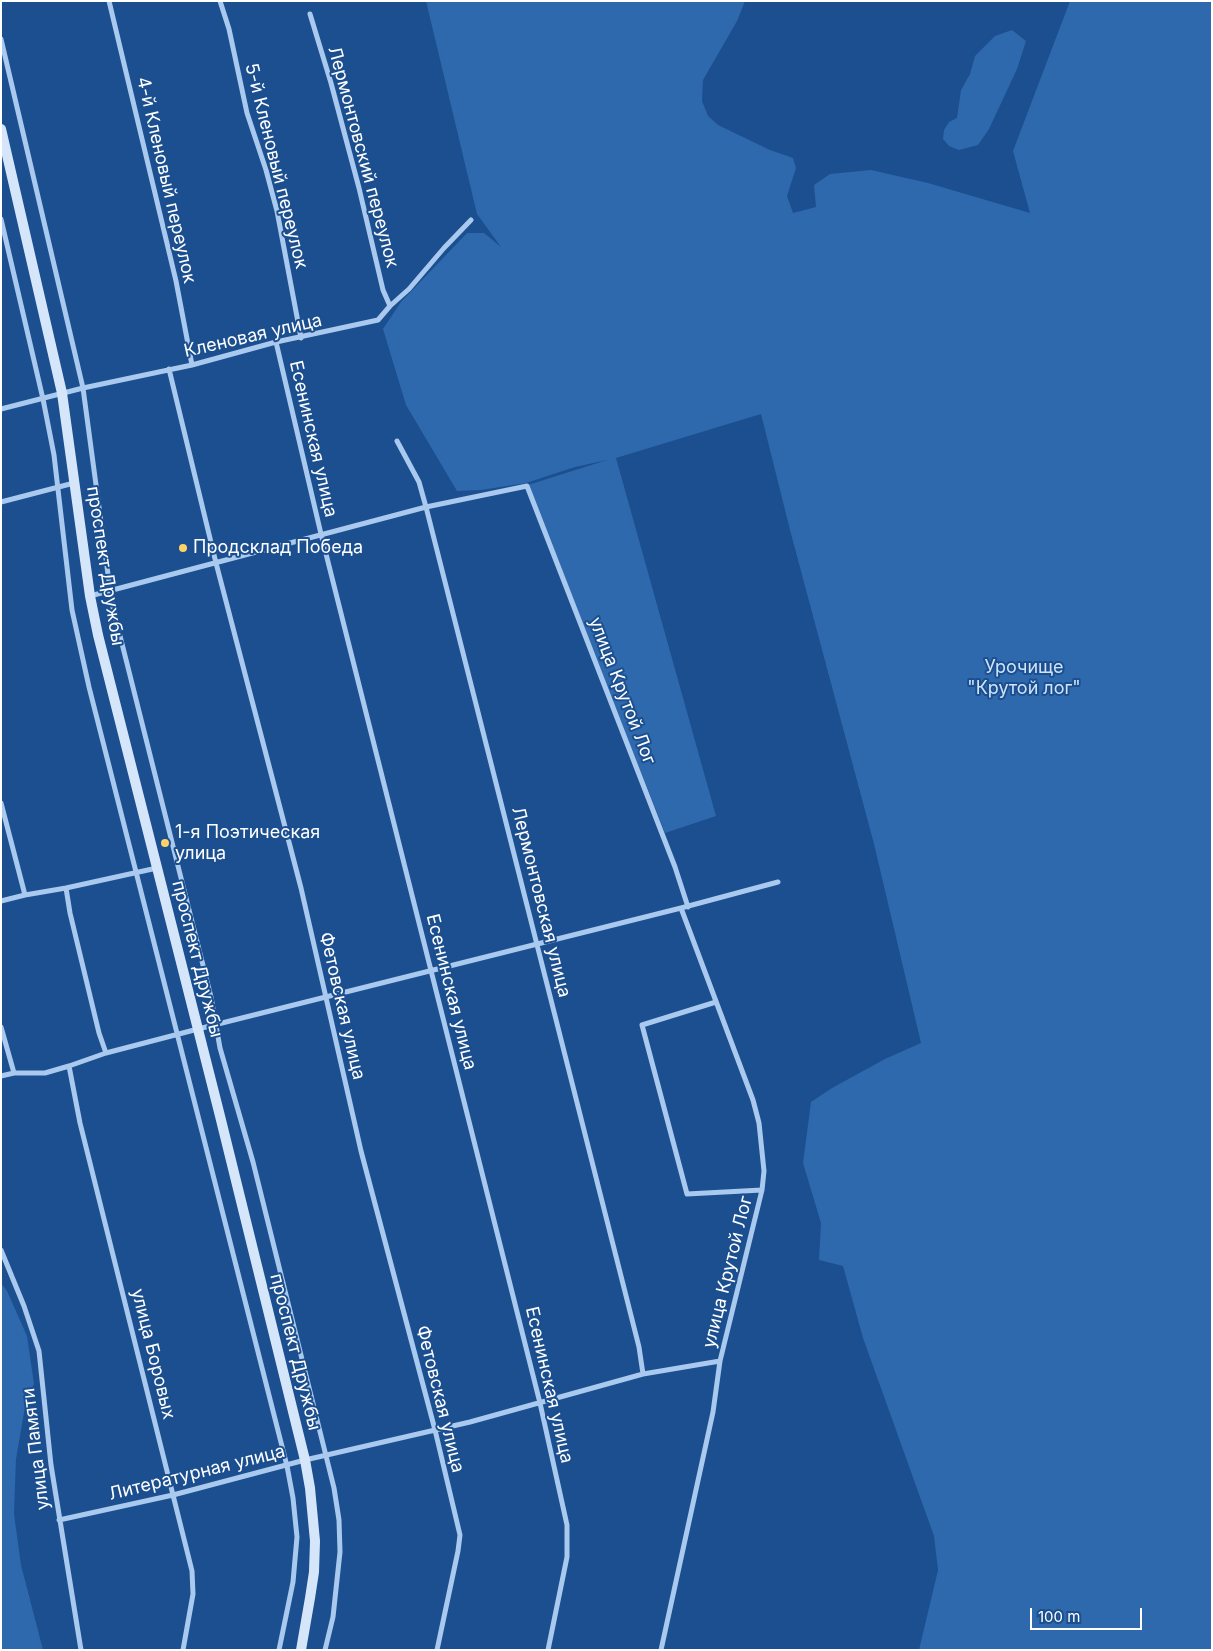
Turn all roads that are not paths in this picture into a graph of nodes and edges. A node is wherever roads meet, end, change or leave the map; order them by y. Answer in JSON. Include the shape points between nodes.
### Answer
{"nodes":[{"id":1,"x":109,"y":1,"type":"edge"},
{"id":2,"x":220,"y":1,"type":"edge"},
{"id":3,"x":310,"y":14,"type":"dead end"},
{"id":4,"x":1,"y":40,"type":"edge"},
{"id":5,"x":1,"y":129,"type":"edge"},
{"id":6,"x":1,"y":219,"type":"edge"},
{"id":7,"x":472,"y":220,"type":"dead end"},
{"id":8,"x":390,"y":306,"type":"junction"},
{"id":9,"x":301,"y":338,"type":"junction"},
{"id":10,"x":276,"y":342,"type":"junction"},
{"id":11,"x":192,"y":365,"type":"junction"},
{"id":12,"x":169,"y":369,"type":"junction"},
{"id":13,"x":83,"y":388,"type":"junction"},
{"id":14,"x":62,"y":393,"type":"junction"},
{"id":15,"x":43,"y":399,"type":"junction"},
{"id":16,"x":1,"y":409,"type":"edge"},
{"id":17,"x":398,"y":441,"type":"dead end"},
{"id":18,"x":74,"y":483,"type":"junction"},
{"id":19,"x":58,"y":488,"type":"junction"},
{"id":20,"x":1,"y":502,"type":"edge"},
{"id":21,"x":426,"y":507,"type":"junction"},
{"id":22,"x":321,"y":534,"type":"junction"},
{"id":23,"x":216,"y":563,"type":"junction"},
{"id":24,"x":110,"y":591,"type":"junction"},
{"id":25,"x":90,"y":596,"type":"junction"},
{"id":26,"x":1,"y":803,"type":"edge"},
{"id":27,"x":157,"y":868,"type":"junction"},
{"id":28,"x":136,"y":872,"type":"junction"},
{"id":29,"x":778,"y":882,"type":"dead end"},
{"id":30,"x":66,"y":888,"type":"junction"},
{"id":31,"x":25,"y":895,"type":"junction"},
{"id":32,"x":1,"y":902,"type":"edge"},
{"id":33,"x":688,"y":907,"type":"junction"},
{"id":34,"x":681,"y":908,"type":"junction"},
{"id":35,"x":537,"y":944,"type":"junction"},
{"id":36,"x":431,"y":970,"type":"junction"},
{"id":37,"x":326,"y":997,"type":"junction"},
{"id":38,"x":716,"y":1002,"type":"junction"},
{"id":39,"x":216,"y":1025,"type":"junction"},
{"id":40,"x":1,"y":1026,"type":"edge"},
{"id":41,"x":198,"y":1029,"type":"junction"},
{"id":42,"x":177,"y":1034,"type":"junction"},
{"id":43,"x":106,"y":1053,"type":"junction"},
{"id":44,"x":69,"y":1066,"type":"junction"},
{"id":45,"x":14,"y":1073,"type":"junction"},
{"id":46,"x":1,"y":1076,"type":"edge"},
{"id":47,"x":762,"y":1190,"type":"junction"},
{"id":48,"x":1,"y":1250,"type":"edge"},
{"id":49,"x":720,"y":1362,"type":"junction"},
{"id":50,"x":643,"y":1374,"type":"junction"},
{"id":51,"x":540,"y":1403,"type":"junction"},
{"id":52,"x":435,"y":1430,"type":"junction"},
{"id":53,"x":328,"y":1456,"type":"junction"},
{"id":54,"x":304,"y":1460,"type":"junction"},
{"id":55,"x":287,"y":1466,"type":"junction"},
{"id":56,"x":173,"y":1495,"type":"junction"},
{"id":57,"x":59,"y":1520,"type":"junction"},
{"id":58,"x":81,"y":1650,"type":"edge"},
{"id":59,"x":183,"y":1650,"type":"edge"},
{"id":60,"x":279,"y":1650,"type":"edge"},
{"id":61,"x":301,"y":1650,"type":"edge"},
{"id":62,"x":325,"y":1650,"type":"edge"},
{"id":63,"x":437,"y":1650,"type":"edge"},
{"id":64,"x":548,"y":1650,"type":"edge"},
{"id":65,"x":661,"y":1650,"type":"edge"}],
"edges":[{"from":1,"to":11,"type":"street","name":"4-й Кленовый переулок","via":[[176,281]]},
{"from":2,"to":9,"type":"street","name":"5-й Кленовый переулок","via":[[247,113],[277,211]]},
{"from":3,"to":8,"type":"street","name":"Лермонтовский переулок","via":[[357,178],[383,290]]},
{"from":4,"to":13,"type":"street"},
{"from":5,"to":14,"type":"main road","name":"проспект Дружбы"},
{"from":6,"to":15,"type":"street"},
{"from":7,"to":8,"type":"street","name":"Кленовая улица"},
{"from":8,"to":9,"type":"street","name":"Кленовая улица","via":[[378,320]]},
{"from":9,"to":10,"type":"street","name":"Кленовая улица"},
{"from":10,"to":11,"type":"street","name":"Кленовая улица"},
{"from":10,"to":22,"type":"street","name":"Есенинская улица"},
{"from":11,"to":12,"type":"street","name":"Кленовая улица"},
{"from":12,"to":13,"type":"street","name":"Кленовая улица"},
{"from":12,"to":23,"type":"street","name":"Фетовская улица"},
{"from":13,"to":14,"type":"street","name":"Кленовая улица"},
{"from":13,"to":24,"type":"street"},
{"from":14,"to":15,"type":"street","name":"Кленовая улица"},
{"from":14,"to":18,"type":"main road","name":"проспект Дружбы"},
{"from":15,"to":16,"type":"street","name":"Кленовая улица"},
{"from":15,"to":19,"type":"street"},
{"from":17,"to":21,"type":"street","name":"Лермонтовская улица","via":[[419,482]]},
{"from":18,"to":19,"type":"street"},
{"from":18,"to":25,"type":"main road","name":"проспект Дружбы"},
{"from":19,"to":20,"type":"street"},
{"from":19,"to":28,"type":"street","via":[[72,610]]},
{"from":21,"to":22,"type":"street"},
{"from":21,"to":33,"type":"street","name":"улица Крутой Лог","via":[[527,486]]},
{"from":21,"to":35,"type":"street","name":"Лермонтовская улица"},
{"from":22,"to":23,"type":"street"},
{"from":22,"to":36,"type":"street","name":"Есенинская улица"},
{"from":23,"to":24,"type":"street"},
{"from":23,"to":37,"type":"street","name":"Фетовская улица","via":[[301,888]]},
{"from":24,"to":25,"type":"street"},
{"from":24,"to":39,"type":"street"},
{"from":25,"to":27,"type":"main road","name":"проспект Дружбы"},
{"from":26,"to":31,"type":"street"},
{"from":27,"to":28,"type":"street"},
{"from":27,"to":41,"type":"main road","name":"проспект Дружбы"},
{"from":28,"to":30,"type":"street"},
{"from":28,"to":42,"type":"street"},
{"from":29,"to":33,"type":"street"},
{"from":30,"to":31,"type":"street"},
{"from":30,"to":43,"type":"street"},
{"from":31,"to":32,"type":"street"},
{"from":33,"to":34,"type":"street"},
{"from":34,"to":35,"type":"street"},
{"from":34,"to":38,"type":"street","name":"улица Крутой Лог"},
{"from":35,"to":36,"type":"street"},
{"from":35,"to":50,"type":"street","name":"Лермонтовская улица","via":[[639,1347]]},
{"from":36,"to":37,"type":"street"},
{"from":36,"to":51,"type":"street","name":"Есенинская улица"},
{"from":37,"to":39,"type":"street"},
{"from":37,"to":52,"type":"street","name":"Фетовская улица","via":[[361,1151]]},
{"from":38,"to":47,"type":"street","name":"улица Крутой Лог","via":[[759,1123],[764,1171]]},
{"from":38,"to":47,"type":"street","via":[[642,1025],[687,1194]]},
{"from":39,"to":41,"type":"street"},
{"from":39,"to":53,"type":"street"},
{"from":40,"to":45,"type":"street"},
{"from":41,"to":42,"type":"street"},
{"from":41,"to":54,"type":"main road","name":"проспект Дружбы"},
{"from":42,"to":43,"type":"street"},
{"from":42,"to":55,"type":"street"},
{"from":43,"to":44,"type":"street"},
{"from":44,"to":45,"type":"street","via":[[45,1073]]},
{"from":44,"to":56,"type":"street","name":"улица Боровых","via":[[80,1123]]},
{"from":45,"to":46,"type":"street"},
{"from":47,"to":49,"type":"street","name":"улица Крутой Лог"},
{"from":48,"to":57,"type":"street","name":"улица Памяти","via":[[39,1351]]},
{"from":49,"to":50,"type":"street","name":"Литературная улица"},
{"from":49,"to":65,"type":"street","name":"улица Крутой Лог","via":[[713,1412]]},
{"from":50,"to":51,"type":"street","name":"Литературная улица"},
{"from":51,"to":52,"type":"street","name":"Литературная улица"},
{"from":51,"to":64,"type":"street","name":"Есенинская улица","via":[[568,1541]]},
{"from":52,"to":53,"type":"street","name":"Литературная улица"},
{"from":52,"to":63,"type":"street","name":"Фетовская улица","via":[[460,1535]]},
{"from":53,"to":54,"type":"street","name":"Литературная улица"},
{"from":53,"to":62,"type":"street","via":[[339,1520],[340,1552],[333,1617]]},
{"from":54,"to":55,"type":"street","name":"Литературная улица"},
{"from":54,"to":61,"type":"main road","name":"проспект Дружбы","via":[[315,1541],[312,1590]]},
{"from":55,"to":56,"type":"street","name":"Литературная улица"},
{"from":55,"to":60,"type":"street","via":[[294,1498],[297,1538],[293,1582]]},
{"from":56,"to":57,"type":"street","name":"Литературная улица"},
{"from":56,"to":59,"type":"street","name":"улица Боровых","via":[[194,1582]]},
{"from":57,"to":58,"type":"street","name":"улица Памяти"}]}
